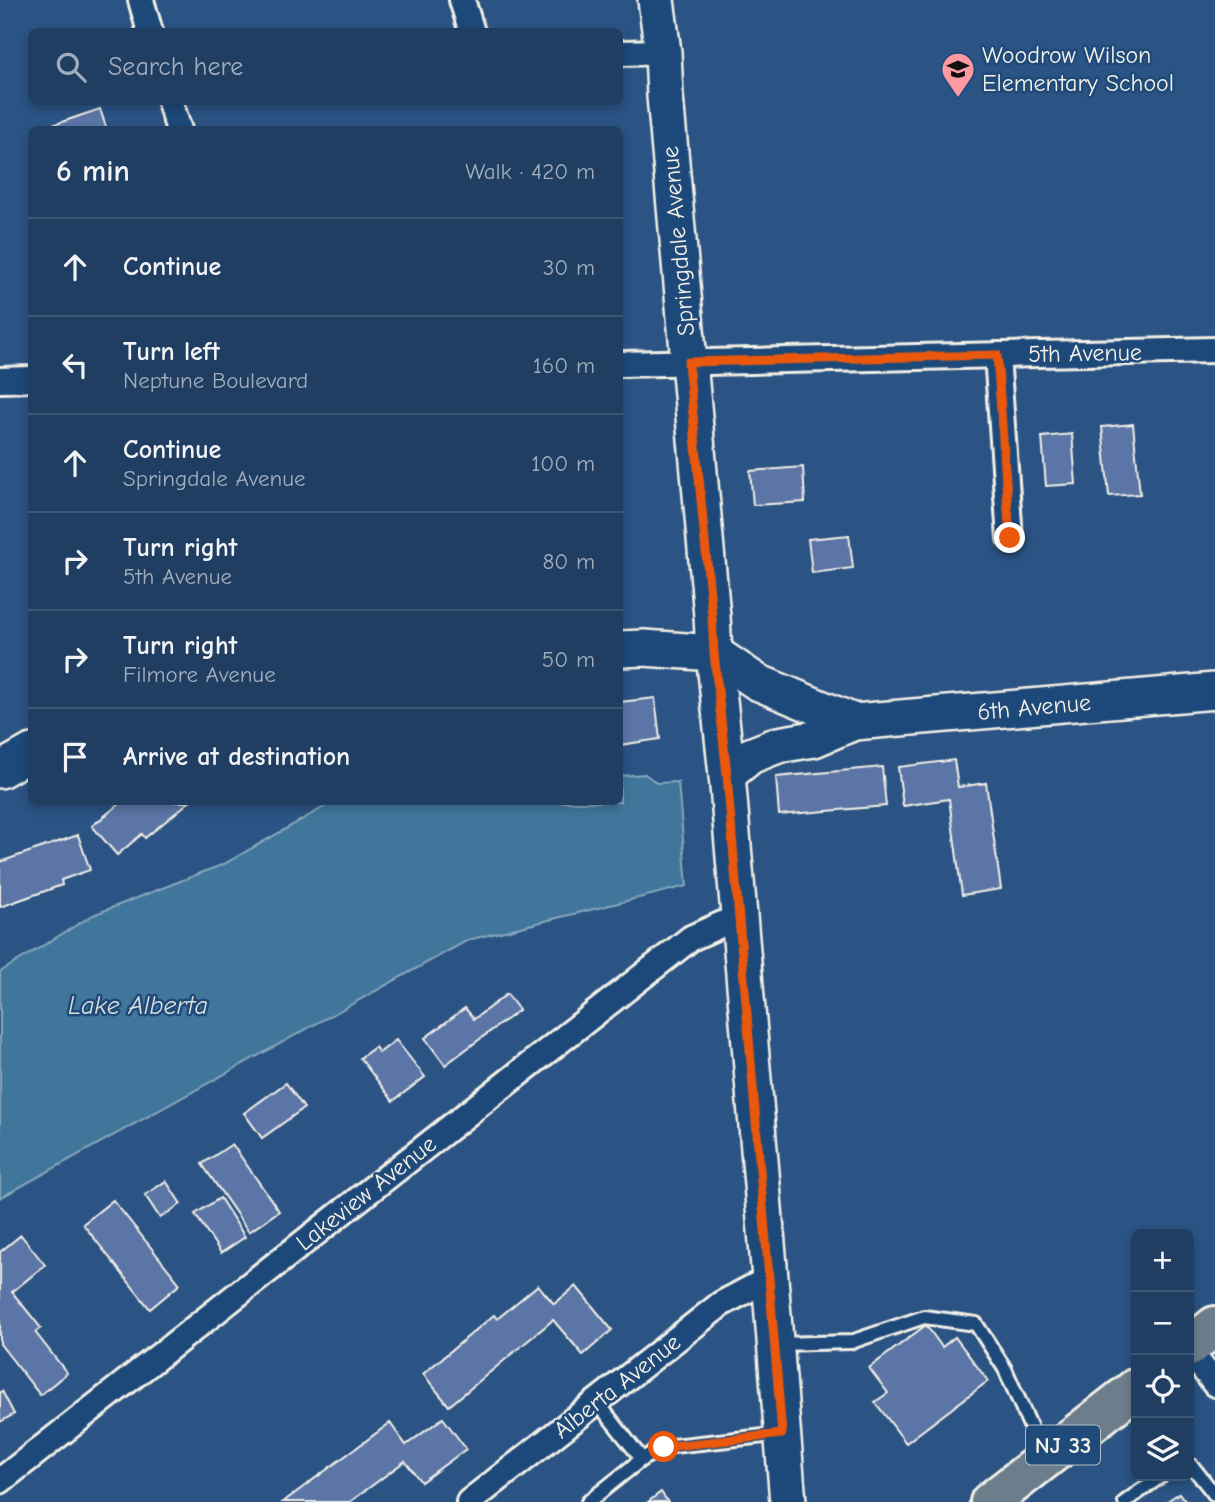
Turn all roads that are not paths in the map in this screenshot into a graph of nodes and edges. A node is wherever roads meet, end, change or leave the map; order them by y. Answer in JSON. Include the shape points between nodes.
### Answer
{"nodes":[{"id":1,"x":141,"y":0,"type":"edge"},
{"id":2,"x":463,"y":0,"type":"edge"},
{"id":3,"x":656,"y":0,"type":"edge"},
{"id":4,"x":149,"y":28,"type":"edge"},
{"id":5,"x":471,"y":28,"type":"edge"},
{"id":6,"x":663,"y":52,"type":"junction"},
{"id":7,"x":623,"y":53,"type":"edge"},
{"id":8,"x":171,"y":105,"type":"edge"},
{"id":9,"x":177,"y":126,"type":"edge"},
{"id":10,"x":1215,"y":350,"type":"edge"},
{"id":11,"x":997,"y":355,"type":"junction"},
{"id":12,"x":688,"y":362,"type":"junction"},
{"id":13,"x":623,"y":364,"type":"edge"},
{"id":14,"x":28,"y":379,"type":"edge"},
{"id":15,"x":0,"y":380,"type":"edge"},
{"id":16,"x":1010,"y":538,"type":"dead end"},
{"id":17,"x":623,"y":649,"type":"edge"},
{"id":18,"x":714,"y":653,"type":"junction"},
{"id":19,"x":1215,"y":691,"type":"edge"},
{"id":20,"x":853,"y":722,"type":"junction"},
{"id":21,"x":28,"y":754,"type":"edge"},
{"id":22,"x":0,"y":770,"type":"edge"},
{"id":23,"x":727,"y":775,"type":"junction"},
{"id":24,"x":738,"y":917,"type":"junction"},
{"id":25,"x":770,"y":1278,"type":"junction"},
{"id":26,"x":1215,"y":1326,"type":"edge"},
{"id":27,"x":775,"y":1344,"type":"junction"},
{"id":28,"x":1194,"y":1344,"type":"edge"},
{"id":29,"x":1194,"y":1355,"type":"edge"},
{"id":30,"x":1215,"y":1384,"type":"edge"},
{"id":31,"x":1131,"y":1392,"type":"edge"},
{"id":32,"x":597,"y":1402,"type":"junction"},
{"id":33,"x":782,"y":1434,"type":"junction"},
{"id":34,"x":642,"y":1459,"type":"junction"},
{"id":35,"x":1045,"y":1459,"type":"junction"},
{"id":36,"x":1194,"y":1469,"type":"edge"},
{"id":37,"x":0,"y":1481,"type":"edge"},
{"id":38,"x":1154,"y":1481,"type":"edge"},
{"id":39,"x":1215,"y":1495,"type":"edge"},
{"id":40,"x":469,"y":1502,"type":"edge"},
{"id":41,"x":588,"y":1502,"type":"edge"},
{"id":42,"x":788,"y":1502,"type":"edge"},
{"id":43,"x":990,"y":1502,"type":"edge"},
{"id":44,"x":1125,"y":1502,"type":"edge"}],
"edges":[{"from":1,"to":4,"type":"street"},
{"from":2,"to":5,"type":"street"},
{"from":3,"to":6,"type":"street","name":"Springdale Avenue"},
{"from":6,"to":7,"type":"street"},
{"from":6,"to":12,"type":"street","name":"Springdale Avenue"},
{"from":8,"to":9,"type":"street"},
{"from":10,"to":11,"type":"street","name":"5th Avenue"},
{"from":11,"to":12,"type":"street","name":"5th Avenue"},
{"from":11,"to":16,"type":"street"},
{"from":12,"to":13,"type":"street","name":"5th Avenue"},
{"from":12,"to":18,"type":"street","name":"Springdale Avenue"},
{"from":14,"to":15,"type":"street"},
{"from":17,"to":18,"type":"street","name":"6th Avenue"},
{"from":18,"to":20,"type":"street","name":"6th Avenue","via":[[757,681]]},
{"from":18,"to":23,"type":"street","name":"Springdale Avenue"},
{"from":19,"to":20,"type":"street","name":"6th Avenue"},
{"from":20,"to":23,"type":"street","name":"6th Avenue","via":[[814,739],[750,756]]},
{"from":21,"to":22,"type":"street"},
{"from":23,"to":24,"type":"street","name":"Springdale Avenue"},
{"from":24,"to":25,"type":"street","name":"Springdale Avenue"},
{"from":24,"to":37,"type":"street","name":"Lakeview Avenue","via":[[691,938]]},
{"from":25,"to":27,"type":"street","name":"Springdale Avenue"},
{"from":25,"to":32,"type":"street","name":"Alberta Avenue","via":[[721,1304]]},
{"from":26,"to":28,"type":"highway"},
{"from":27,"to":33,"type":"street","name":"Springdale Avenue"},
{"from":27,"to":35,"type":"lane","via":[[851,1342],[924,1317],[976,1324],[1005,1369]]},
{"from":29,"to":30,"type":"street"},
{"from":31,"to":35,"type":"highway","number":"NJ 33"},
{"from":32,"to":34,"type":"lane"},
{"from":32,"to":40,"type":"street","name":"Alberta Avenue"},
{"from":33,"to":34,"type":"lane","via":[[664,1447]]},
{"from":33,"to":42,"type":"street","name":"Springdale Avenue"},
{"from":34,"to":41,"type":"lane"},
{"from":35,"to":43,"type":"highway","number":"NJ 33"},
{"from":36,"to":39,"type":"lane"},
{"from":38,"to":44,"type":"lane"}]}
